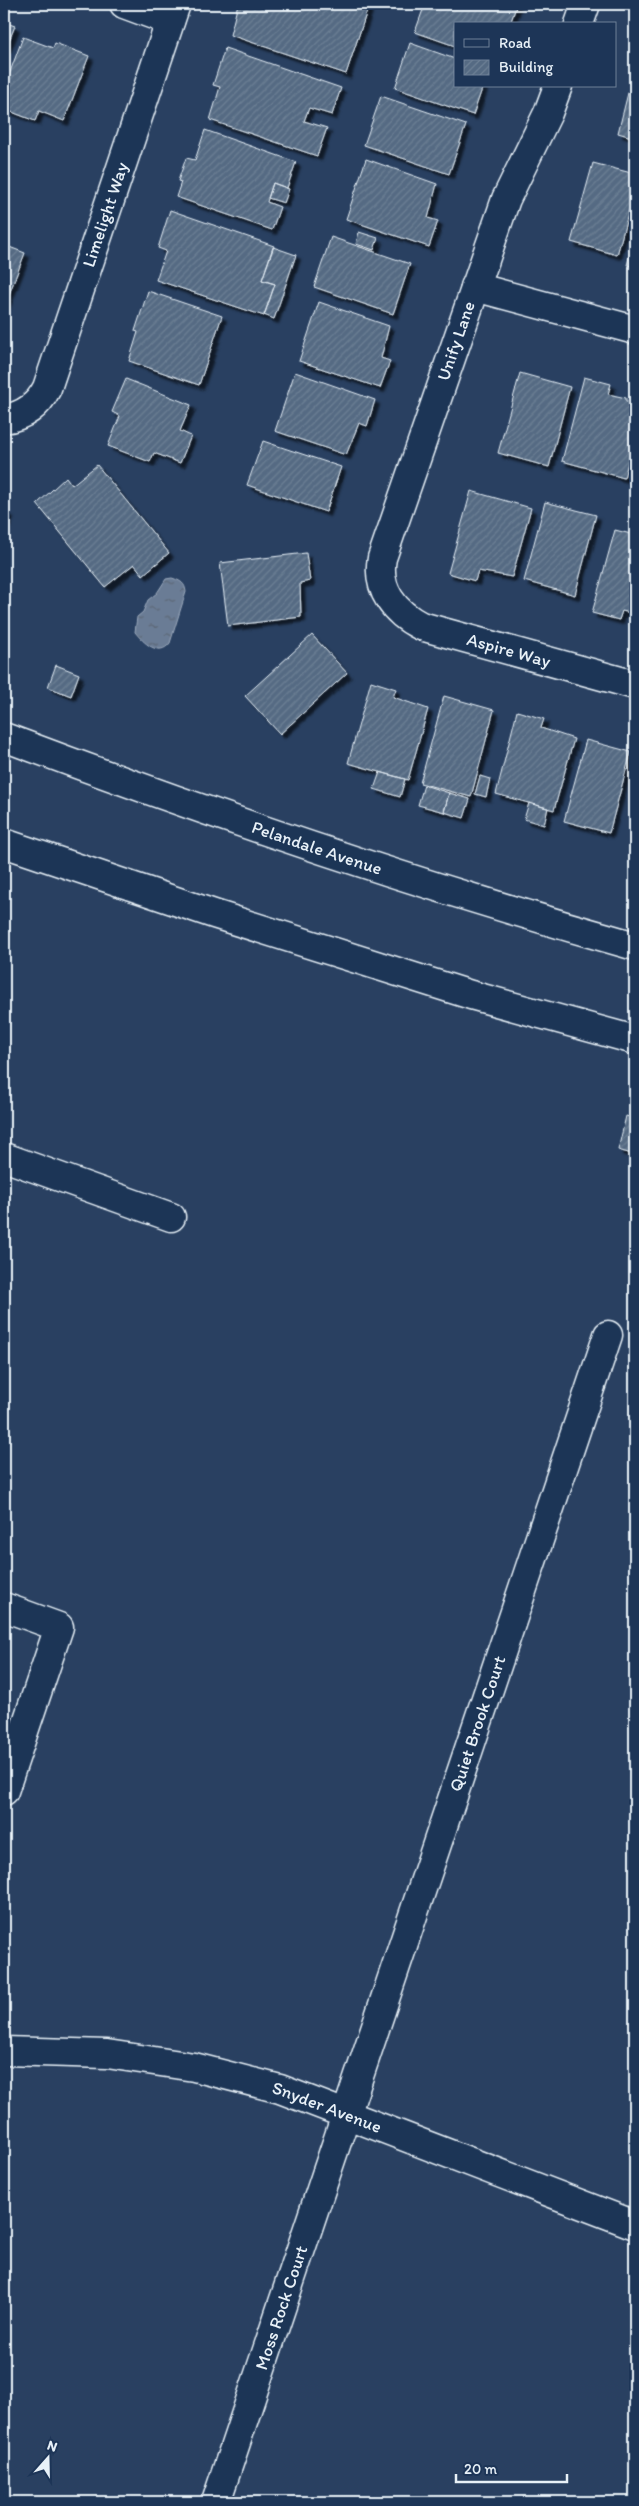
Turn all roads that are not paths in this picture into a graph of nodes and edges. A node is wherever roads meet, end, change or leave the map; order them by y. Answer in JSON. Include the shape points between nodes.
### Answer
{"nodes":[{"id":1,"x":124,"y":4,"type":"edge"},
{"id":2,"x":586,"y":4,"type":"edge"},
{"id":3,"x":173,"y":12,"type":"edge"},
{"id":4,"x":580,"y":22,"type":"edge"},
{"id":5,"x":557,"y":88,"type":"edge"},
{"id":6,"x":475,"y":287,"type":"junction"},
{"id":7,"x":635,"y":330,"type":"edge"},
{"id":8,"x":12,"y":417,"type":"edge"},
{"id":9,"x":391,"y":602,"type":"joint"},
{"id":10,"x":635,"y":685,"type":"edge"},
{"id":11,"x":4,"y":738,"type":"edge"},
{"id":12,"x":4,"y":843,"type":"edge"},
{"id":13,"x":635,"y":946,"type":"edge"},
{"id":14,"x":635,"y":1040,"type":"edge"},
{"id":15,"x":4,"y":1157,"type":"edge"},
{"id":16,"x":171,"y":1218,"type":"dead end"},
{"id":17,"x":608,"y":1335,"type":"dead end"},
{"id":18,"x":4,"y":1607,"type":"edge"},
{"id":19,"x":4,"y":1791,"type":"edge"},
{"id":20,"x":4,"y":2051,"type":"edge"},
{"id":21,"x":347,"y":2113,"type":"junction"},
{"id":22,"x":635,"y":2225,"type":"edge"},
{"id":23,"x":216,"y":2502,"type":"edge"}],
"edges":[{"from":1,"to":3,"type":"street"},
{"from":2,"to":4,"type":"street"},
{"from":3,"to":8,"type":"street","name":"Limelight Way","via":[[47,388],[36,406]]},
{"from":5,"to":6,"type":"street","name":"Unify Lane","via":[[506,199]]},
{"from":6,"to":7,"type":"street"},
{"from":6,"to":9,"type":"street","name":"Unify Lane","via":[[382,558],[382,582]]},
{"from":9,"to":10,"type":"street","name":"Aspire Way","via":[[407,619],[421,626]]},
{"from":11,"to":13,"type":"street","name":"Pelandale Avenue","via":[[356,860]]},
{"from":12,"to":14,"type":"street","via":[[214,914],[472,995]]},
{"from":15,"to":16,"type":"street"},
{"from":17,"to":21,"type":"street","name":"Quiet Brook Court"},
{"from":18,"to":19,"type":"street","via":[[59,1627]]},
{"from":20,"to":21,"type":"street","name":"Snyder Avenue","via":[[107,2054],[194,2067],[280,2089]]},
{"from":21,"to":22,"type":"street","name":"Snyder Avenue"},
{"from":21,"to":23,"type":"street","name":"Moss Rock Court"}]}
